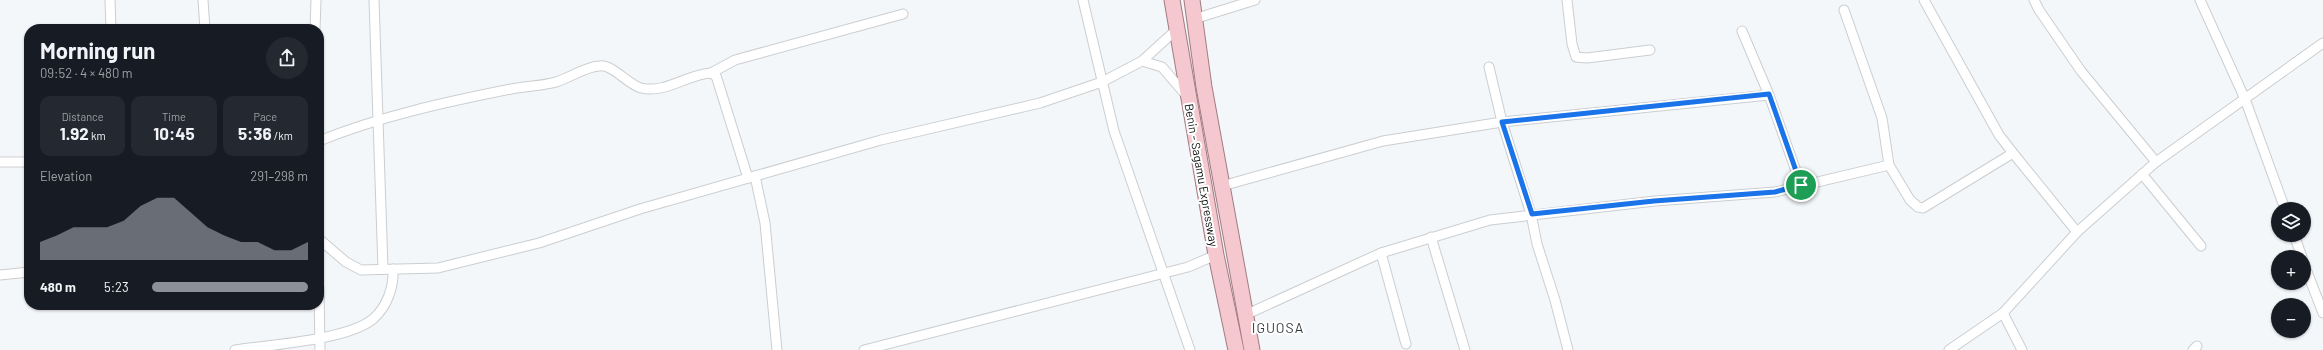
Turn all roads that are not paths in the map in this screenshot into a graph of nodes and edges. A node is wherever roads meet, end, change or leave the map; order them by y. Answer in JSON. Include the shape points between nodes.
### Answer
{"nodes":[{"id":1,"x":110,"y":0,"type":"edge"},
{"id":2,"x":203,"y":0,"type":"edge"},
{"id":3,"x":316,"y":0,"type":"edge"},
{"id":4,"x":374,"y":0,"type":"edge"},
{"id":5,"x":1083,"y":0,"type":"edge"},
{"id":6,"x":1172,"y":0,"type":"edge"},
{"id":7,"x":1192,"y":0,"type":"edge"},
{"id":8,"x":1256,"y":0,"type":"edge"},
{"id":9,"x":1567,"y":0,"type":"edge"},
{"id":10,"x":1924,"y":0,"type":"edge"},
{"id":11,"x":2034,"y":0,"type":"edge"},
{"id":12,"x":2200,"y":0,"type":"edge"},
{"id":13,"x":1844,"y":10,"type":"dead end"},
{"id":14,"x":903,"y":14,"type":"dead end"},
{"id":15,"x":1194,"y":19,"type":"junction"},
{"id":16,"x":112,"y":24,"type":"edge"},
{"id":17,"x":205,"y":24,"type":"edge"},
{"id":18,"x":315,"y":24,"type":"edge"},
{"id":19,"x":1176,"y":30,"type":"junction"},
{"id":20,"x":1742,"y":31,"type":"dead end"},
{"id":21,"x":2323,"y":43,"type":"edge"},
{"id":22,"x":1650,"y":50,"type":"dead end"},
{"id":23,"x":1142,"y":62,"type":"junction"},
{"id":24,"x":1489,"y":67,"type":"dead end"},
{"id":25,"x":711,"y":73,"type":"junction"},
{"id":26,"x":1102,"y":82,"type":"junction"},
{"id":27,"x":1769,"y":94,"type":"junction"},
{"id":28,"x":1188,"y":98,"type":"junction"},
{"id":29,"x":2245,"y":99,"type":"junction"},
{"id":30,"x":379,"y":120,"type":"junction"},
{"id":31,"x":1502,"y":122,"type":"junction"},
{"id":32,"x":324,"y":139,"type":"edge"},
{"id":33,"x":2013,"y":152,"type":"junction"},
{"id":34,"x":0,"y":162,"type":"edge"},
{"id":35,"x":24,"y":162,"type":"edge"},
{"id":36,"x":2156,"y":162,"type":"junction"},
{"id":37,"x":1889,"y":165,"type":"junction"},
{"id":38,"x":2142,"y":174,"type":"junction"},
{"id":39,"x":751,"y":177,"type":"junction"},
{"id":40,"x":1801,"y":185,"type":"junction"},
{"id":41,"x":1222,"y":186,"type":"junction"},
{"id":42,"x":2282,"y":202,"type":"edge"},
{"id":43,"x":1532,"y":214,"type":"junction"},
{"id":44,"x":2077,"y":232,"type":"junction"},
{"id":45,"x":1431,"y":237,"type":"junction"},
{"id":46,"x":324,"y":243,"type":"edge"},
{"id":47,"x":2201,"y":246,"type":"dead end"},
{"id":48,"x":1381,"y":253,"type":"junction"},
{"id":49,"x":1216,"y":255,"type":"junction"},
{"id":50,"x":383,"y":269,"type":"junction"},
{"id":51,"x":393,"y":269,"type":"junction"},
{"id":52,"x":1164,"y":272,"type":"junction"},
{"id":53,"x":24,"y":273,"type":"edge"},
{"id":54,"x":0,"y":275,"type":"edge"},
{"id":55,"x":2311,"y":282,"type":"edge"},
{"id":56,"x":319,"y":310,"type":"edge"},
{"id":57,"x":2003,"y":313,"type":"junction"},
{"id":58,"x":2323,"y":313,"type":"edge"},
{"id":59,"x":1245,"y":315,"type":"junction"},
{"id":60,"x":319,"y":337,"type":"junction"},
{"id":61,"x":1406,"y":344,"type":"dead end"},
{"id":62,"x":881,"y":348,"type":"edge"},
{"id":63,"x":235,"y":350,"type":"edge"},
{"id":64,"x":320,"y":350,"type":"edge"},
{"id":65,"x":777,"y":350,"type":"edge"},
{"id":66,"x":864,"y":350,"type":"edge"},
{"id":67,"x":1190,"y":350,"type":"edge"},
{"id":68,"x":1236,"y":350,"type":"edge"},
{"id":69,"x":1252,"y":350,"type":"edge"},
{"id":70,"x":1465,"y":350,"type":"edge"},
{"id":71,"x":1568,"y":350,"type":"edge"},
{"id":72,"x":1950,"y":350,"type":"edge"},
{"id":73,"x":2022,"y":350,"type":"edge"}],
"edges":[{"from":1,"to":16,"type":"street"},
{"from":2,"to":17,"type":"street"},
{"from":3,"to":18,"type":"street"},
{"from":4,"to":30,"type":"street"},
{"from":5,"to":26,"type":"street"},
{"from":6,"to":19,"type":"highway","name":"Benin - Sagamu Expressway"},
{"from":7,"to":15,"type":"highway"},
{"from":8,"to":15,"type":"street"},
{"from":9,"to":22,"type":"street","via":[[1576,57],[1587,58]]},
{"from":10,"to":33,"type":"street","via":[[1999,135]]},
{"from":11,"to":36,"type":"street","via":[[2081,71]]},
{"from":12,"to":29,"type":"street"},
{"from":13,"to":37,"type":"street","via":[[1882,118]]},
{"from":14,"to":25,"type":"street","via":[[735,60]]},
{"from":15,"to":41,"type":"highway"},
{"from":19,"to":23,"type":"street"},
{"from":19,"to":28,"type":"highway","name":"Benin - Sagamu Expressway"},
{"from":20,"to":27,"type":"street"},
{"from":21,"to":29,"type":"street"},
{"from":23,"to":26,"type":"street"},
{"from":23,"to":28,"type":"street","via":[[1162,67]]},
{"from":24,"to":31,"type":"street"},
{"from":25,"to":30,"type":"street","via":[[656,88],[642,88],[623,79],[608,67],[596,66],[556,82],[512,88],[416,109]]},
{"from":25,"to":39,"type":"street","via":[[718,82]]},
{"from":26,"to":39,"type":"street","via":[[1040,103],[881,140]]},
{"from":26,"to":52,"type":"street","via":[[1114,131]]},
{"from":27,"to":31,"type":"street"},
{"from":27,"to":40,"type":"street"},
{"from":28,"to":49,"type":"highway","name":"Benin - Sagamu Expressway"},
{"from":29,"to":36,"type":"street"},
{"from":29,"to":42,"type":"street"},
{"from":30,"to":32,"type":"street"},
{"from":30,"to":50,"type":"street"},
{"from":31,"to":41,"type":"street","via":[[1383,141]]},
{"from":31,"to":43,"type":"street"},
{"from":33,"to":37,"type":"street","via":[[1923,208],[1910,200]]},
{"from":33,"to":44,"type":"street"},
{"from":34,"to":35,"type":"street"},
{"from":36,"to":38,"type":"street"},
{"from":37,"to":40,"type":"street"},
{"from":38,"to":44,"type":"street"},
{"from":38,"to":47,"type":"street"},
{"from":39,"to":51,"type":"street","via":[[531,244],[438,268]]},
{"from":39,"to":65,"type":"street","via":[[765,224]]},
{"from":40,"to":43,"type":"street","via":[[1775,192]]},
{"from":41,"to":59,"type":"highway"},
{"from":43,"to":45,"type":"street","via":[[1490,220]]},
{"from":43,"to":71,"type":"street","via":[[1537,244]]},
{"from":44,"to":57,"type":"street"},
{"from":45,"to":48,"type":"street"},
{"from":45,"to":70,"type":"street"},
{"from":46,"to":50,"type":"street","via":[[360,270]]},
{"from":48,"to":59,"type":"street"},
{"from":48,"to":61,"type":"street"},
{"from":49,"to":52,"type":"street","via":[[1188,267]]},
{"from":49,"to":68,"type":"highway","name":"Benin - Sagamu Expressway"},
{"from":50,"to":51,"type":"street"},
{"from":51,"to":60,"type":"street","via":[[388,300],[372,319],[347,332]]},
{"from":52,"to":62,"type":"street"},
{"from":52,"to":67,"type":"street"},
{"from":53,"to":54,"type":"street"},
{"from":55,"to":58,"type":"street"},
{"from":56,"to":60,"type":"street"},
{"from":57,"to":72,"type":"street"},
{"from":57,"to":73,"type":"street"},
{"from":59,"to":69,"type":"highway"},
{"from":60,"to":63,"type":"street"},
{"from":60,"to":64,"type":"street"},
{"from":62,"to":66,"type":"street"}]}
